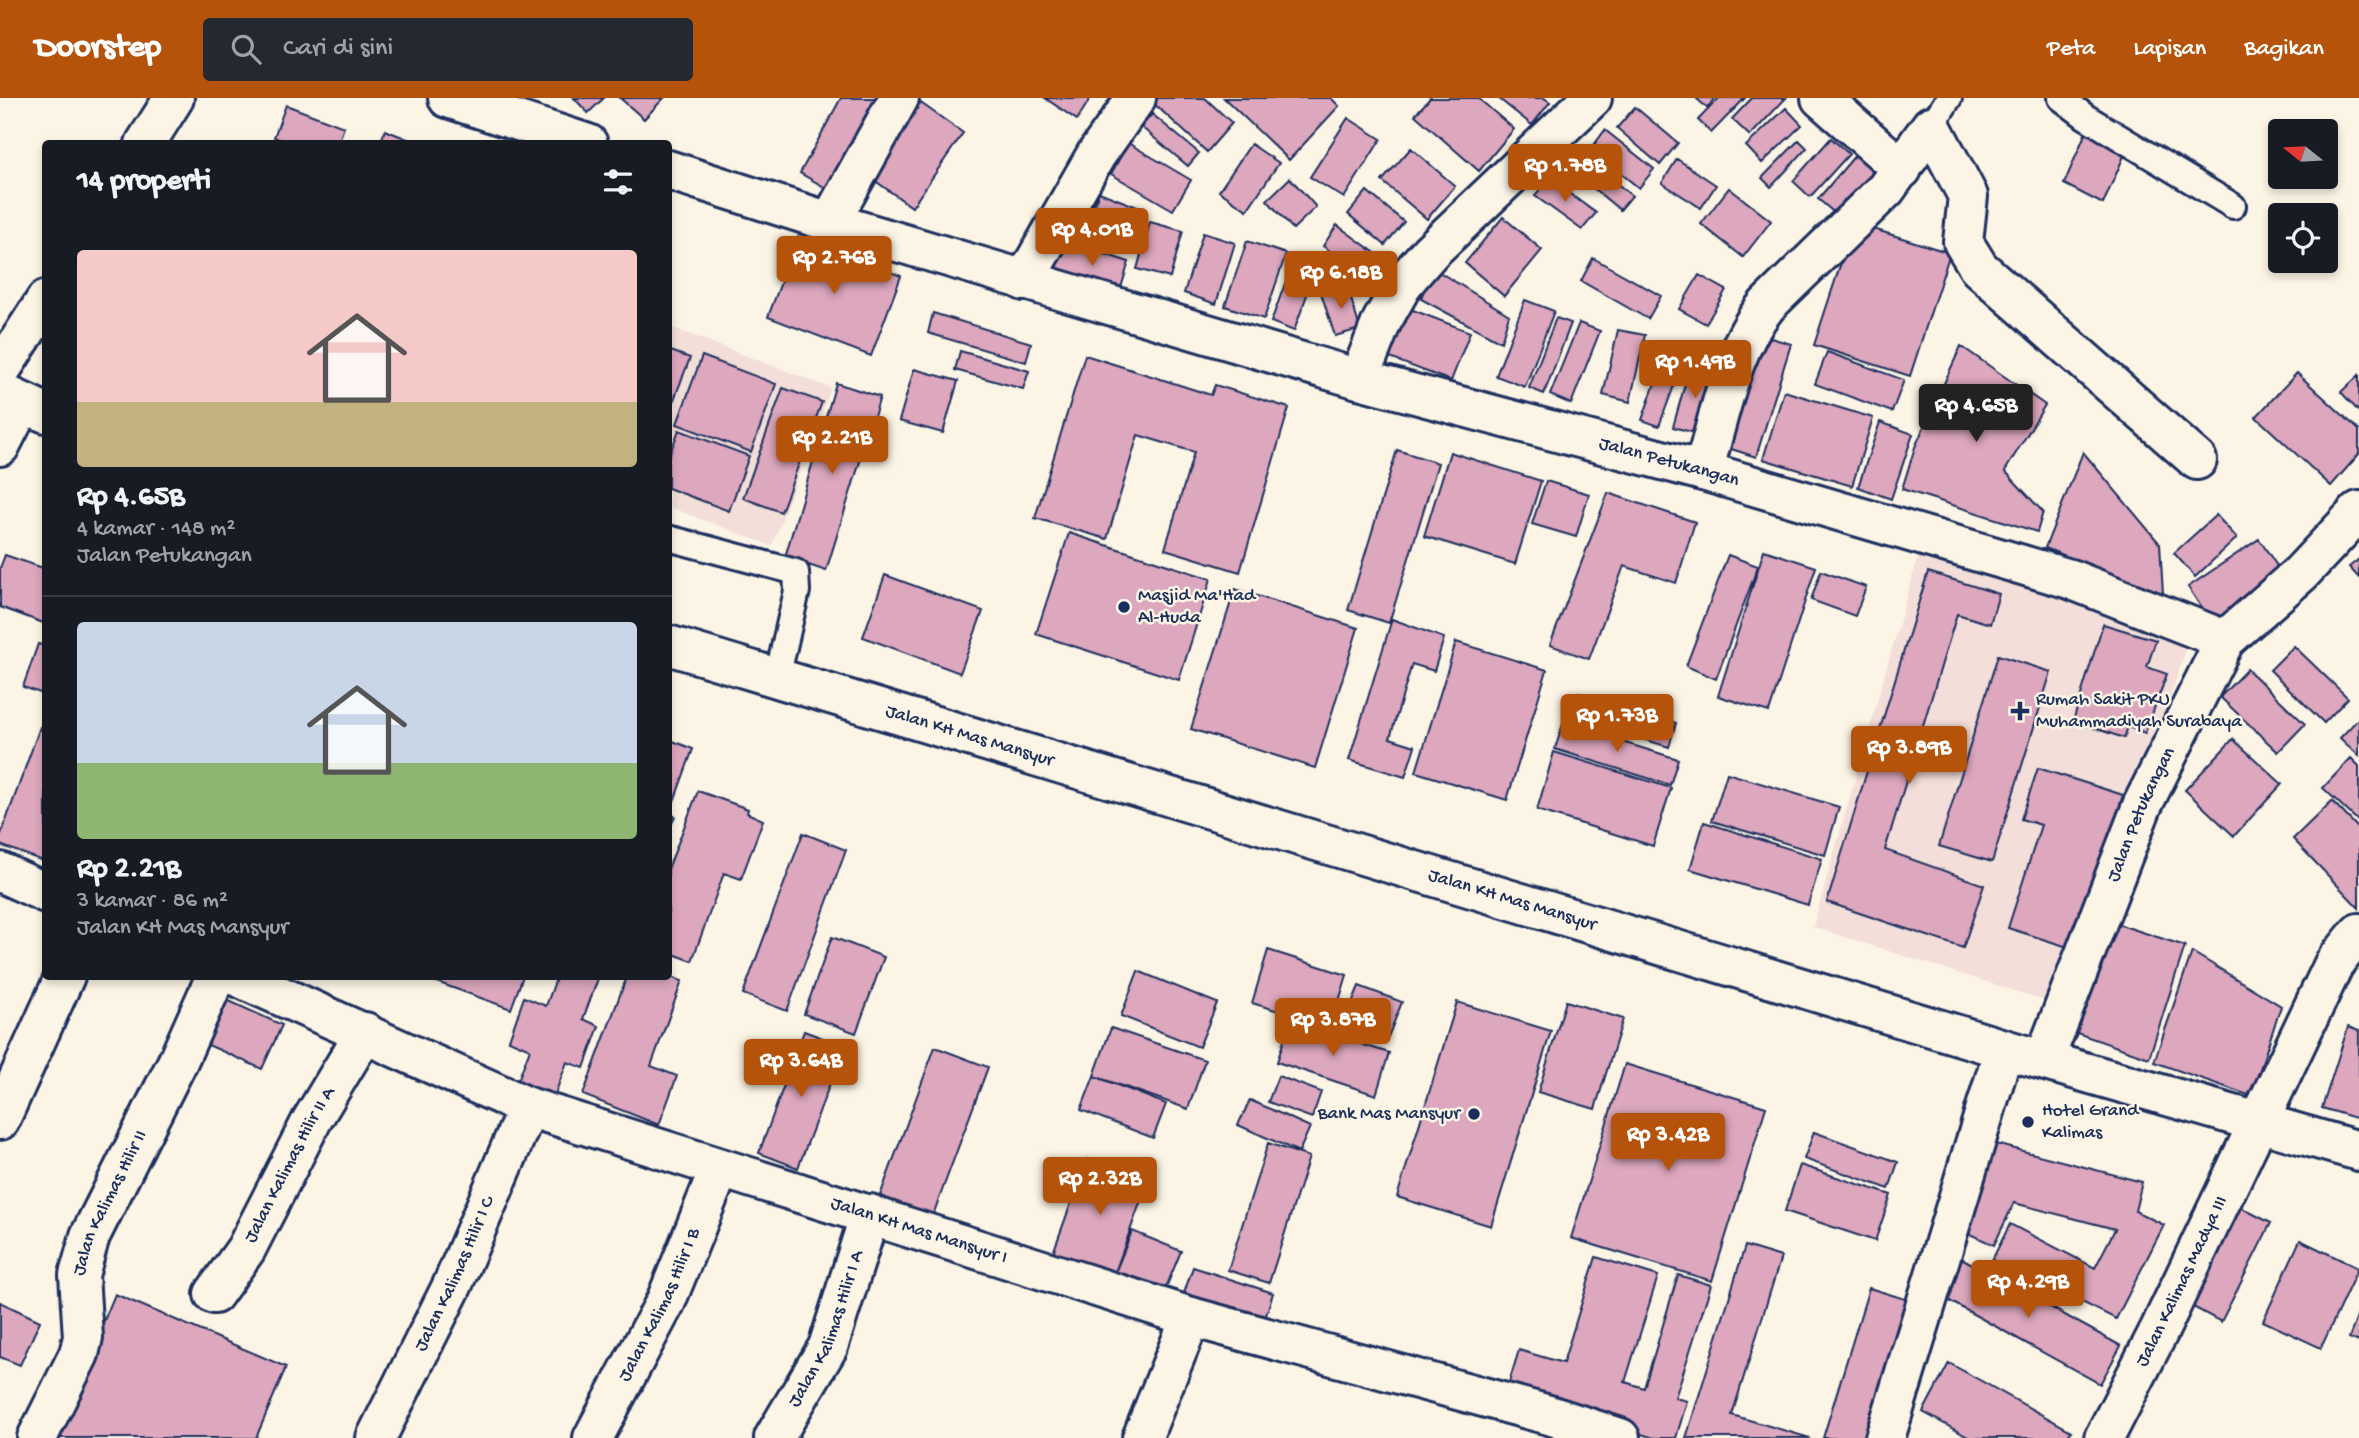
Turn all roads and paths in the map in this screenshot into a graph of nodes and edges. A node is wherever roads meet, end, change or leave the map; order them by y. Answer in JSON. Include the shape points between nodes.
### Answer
{"nodes":[{"id":1,"x":174,"y":98,"type":"edge"},
{"id":2,"x":448,"y":98,"type":"edge"},
{"id":3,"x":899,"y":98,"type":"edge"},
{"id":4,"x":1136,"y":98,"type":"edge"},
{"id":5,"x":1592,"y":98,"type":"edge"},
{"id":6,"x":1821,"y":98,"type":"edge"},
{"id":7,"x":2062,"y":98,"type":"edge"},
{"id":8,"x":1940,"y":112,"type":"edge"},
{"id":9,"x":148,"y":140,"type":"edge"},
{"id":10,"x":576,"y":140,"type":"edge"},
{"id":11,"x":1902,"y":169,"type":"junction"},
{"id":12,"x":672,"y":171,"type":"edge"},
{"id":13,"x":2233,"y":206,"type":"dead end"},
{"id":14,"x":830,"y":222,"type":"junction"},
{"id":15,"x":1024,"y":281,"type":"junction"},
{"id":16,"x":42,"y":306,"type":"edge"},
{"id":17,"x":0,"y":371,"type":"edge"},
{"id":18,"x":1359,"y":379,"type":"junction"},
{"id":19,"x":23,"y":403,"type":"edge"},
{"id":20,"x":0,"y":446,"type":"edge"},
{"id":21,"x":2197,"y":460,"type":"dead end"},
{"id":22,"x":1703,"y":471,"type":"junction"},
{"id":23,"x":2359,"y":511,"type":"edge"},
{"id":24,"x":672,"y":539,"type":"edge"},
{"id":25,"x":2225,"y":640,"type":"junction"},
{"id":26,"x":672,"y":646,"type":"edge"},
{"id":27,"x":777,"y":678,"type":"junction"},
{"id":28,"x":0,"y":872,"type":"edge"},
{"id":29,"x":42,"y":891,"type":"edge"},
{"id":30,"x":2359,"y":933,"type":"edge"},
{"id":31,"x":63,"y":980,"type":"edge"},
{"id":32,"x":214,"y":980,"type":"edge"},
{"id":33,"x":245,"y":980,"type":"edge"},
{"id":34,"x":365,"y":1032,"type":"junction"},
{"id":35,"x":2004,"y":1049,"type":"junction"},
{"id":36,"x":2044,"y":1060,"type":"junction"},
{"id":37,"x":528,"y":1107,"type":"junction"},
{"id":38,"x":0,"y":1120,"type":"edge"},
{"id":39,"x":2259,"y":1123,"type":"junction"},
{"id":40,"x":2359,"y":1151,"type":"edge"},
{"id":41,"x":719,"y":1170,"type":"junction"},
{"id":42,"x":870,"y":1214,"type":"junction"},
{"id":43,"x":214,"y":1294,"type":"dead end"},
{"id":44,"x":1191,"y":1317,"type":"junction"},
{"id":45,"x":1544,"y":1427,"type":"edge"},
{"id":46,"x":37,"y":1438,"type":"edge"},
{"id":47,"x":376,"y":1438,"type":"edge"},
{"id":48,"x":593,"y":1438,"type":"edge"},
{"id":49,"x":774,"y":1438,"type":"edge"},
{"id":50,"x":1142,"y":1438,"type":"edge"},
{"id":51,"x":1620,"y":1438,"type":"edge"},
{"id":52,"x":1885,"y":1438,"type":"edge"},
{"id":53,"x":2104,"y":1438,"type":"edge"}],
"edges":[{"from":1,"to":9,"type":"street"},
{"from":2,"to":10,"type":"street"},
{"from":3,"to":14,"type":"street"},
{"from":4,"to":15,"type":"street","via":[[1097,155]]},
{"from":5,"to":18,"type":"street","via":[[1404,282],[1382,321]]},
{"from":6,"to":11,"type":"street"},
{"from":7,"to":13,"type":"lane"},
{"from":8,"to":11,"type":"street"},
{"from":8,"to":21,"type":"street","via":[[1968,196],[1964,242],[1979,268]]},
{"from":11,"to":22,"type":"street","via":[[1751,324]]},
{"from":12,"to":14,"type":"street","name":"Jalan Petukangan"},
{"from":14,"to":15,"type":"street","name":"Jalan Petukangan"},
{"from":15,"to":18,"type":"street","name":"Jalan Petukangan"},
{"from":16,"to":17,"type":"street"},
{"from":18,"to":22,"type":"street","name":"Jalan Petukangan"},
{"from":19,"to":20,"type":"street"},
{"from":22,"to":25,"type":"street","name":"Jalan Petukangan","via":[[2070,579]]},
{"from":23,"to":25,"type":"street","via":[[2301,573]]},
{"from":24,"to":27,"type":"lane","via":[[796,572],[797,591]]},
{"from":25,"to":36,"type":"street","name":"Jalan Petukangan","via":[[2142,806]]},
{"from":26,"to":27,"type":"street","name":"Jalan KH Mas Mansyur"},
{"from":27,"to":35,"type":"street","name":"Jalan KH Mas Mansyur"},
{"from":28,"to":29,"type":"street"},
{"from":30,"to":39,"type":"street","name":"Jalan Kalimas Madya III","via":[[2334,964]]},
{"from":31,"to":38,"type":"street"},
{"from":32,"to":46,"type":"street","name":"Jalan Kalimas Hilir II","via":[[90,1236],[79,1275],[83,1337],[79,1354]]},
{"from":33,"to":34,"type":"street","name":"Jalan KH Mas Mansyur I"},
{"from":34,"to":37,"type":"street","name":"Jalan KH Mas Mansyur I"},
{"from":34,"to":43,"type":"street","name":"Jalan Kalimas Hilir II A","via":[[312,1121],[246,1249]]},
{"from":35,"to":36,"type":"street","name":"Jalan KH Mas Mansyur"},
{"from":35,"to":52,"type":"street"},
{"from":36,"to":39,"type":"street","name":"Jalan KH Mas Mansyur"},
{"from":37,"to":41,"type":"street","name":"Jalan KH Mas Mansyur I"},
{"from":37,"to":47,"type":"street","name":"Jalan Kalimas Hilir I C","via":[[452,1286]]},
{"from":39,"to":40,"type":"street","name":"Jalan KH Mas Mansyur"},
{"from":39,"to":53,"type":"street","name":"Jalan Kalimas Madya III"},
{"from":41,"to":42,"type":"street","name":"Jalan KH Mas Mansyur I"},
{"from":41,"to":48,"type":"street","name":"Jalan Kalimas Hilir I B","via":[[666,1301]]},
{"from":42,"to":44,"type":"street","name":"Jalan KH Mas Mansyur I"},
{"from":42,"to":49,"type":"street","name":"Jalan Kalimas Hilir I A","via":[[828,1347]]},
{"from":44,"to":45,"type":"street","name":"Jalan KH Mas Mansyur I"},
{"from":44,"to":50,"type":"street"},
{"from":45,"to":51,"type":"street","name":"Jalan KH Mas Mansyur I"}]}
